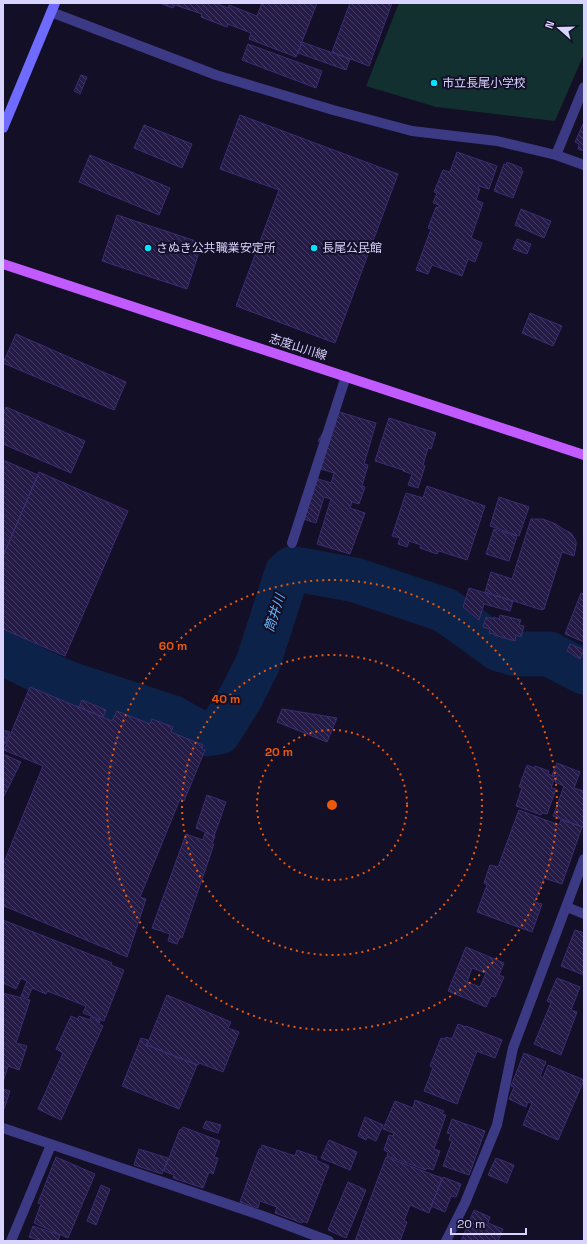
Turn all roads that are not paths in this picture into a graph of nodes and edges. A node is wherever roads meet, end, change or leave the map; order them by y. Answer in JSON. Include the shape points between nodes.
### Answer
{"nodes":[{"id":1,"x":53,"y":8,"type":"edge"},
{"id":2,"x":584,"y":87,"type":"edge"},
{"id":3,"x":3,"y":128,"type":"edge"},
{"id":4,"x":556,"y":155,"type":"junction"},
{"id":5,"x":584,"y":165,"type":"edge"},
{"id":6,"x":3,"y":264,"type":"edge"},
{"id":7,"x":346,"y":376,"type":"junction"},
{"id":8,"x":584,"y":455,"type":"edge"},
{"id":9,"x":292,"y":543,"type":"dead end"},
{"id":10,"x":584,"y":859,"type":"edge"},
{"id":11,"x":566,"y":907,"type":"junction"},
{"id":12,"x":584,"y":914,"type":"edge"},
{"id":13,"x":3,"y":1128,"type":"edge"},
{"id":14,"x":50,"y":1145,"type":"junction"},
{"id":15,"x":11,"y":1241,"type":"edge"},
{"id":16,"x":329,"y":1241,"type":"edge"},
{"id":17,"x":446,"y":1241,"type":"edge"}],
"edges":[{"from":1,"to":3,"type":"street"},
{"from":1,"to":4,"type":"street","via":[[216,75],[333,110],[412,131],[497,141]]},
{"from":2,"to":4,"type":"street"},
{"from":4,"to":5,"type":"street"},
{"from":6,"to":7,"type":"main road","name":"志度山川線"},
{"from":7,"to":8,"type":"main road","name":"志度山川線"},
{"from":7,"to":9,"type":"street"},
{"from":10,"to":11,"type":"street"},
{"from":11,"to":12,"type":"street"},
{"from":11,"to":17,"type":"street","via":[[513,1048],[496,1125],[465,1203]]},
{"from":13,"to":14,"type":"street"},
{"from":14,"to":15,"type":"street"},
{"from":14,"to":16,"type":"street","via":[[263,1216]]}]}
